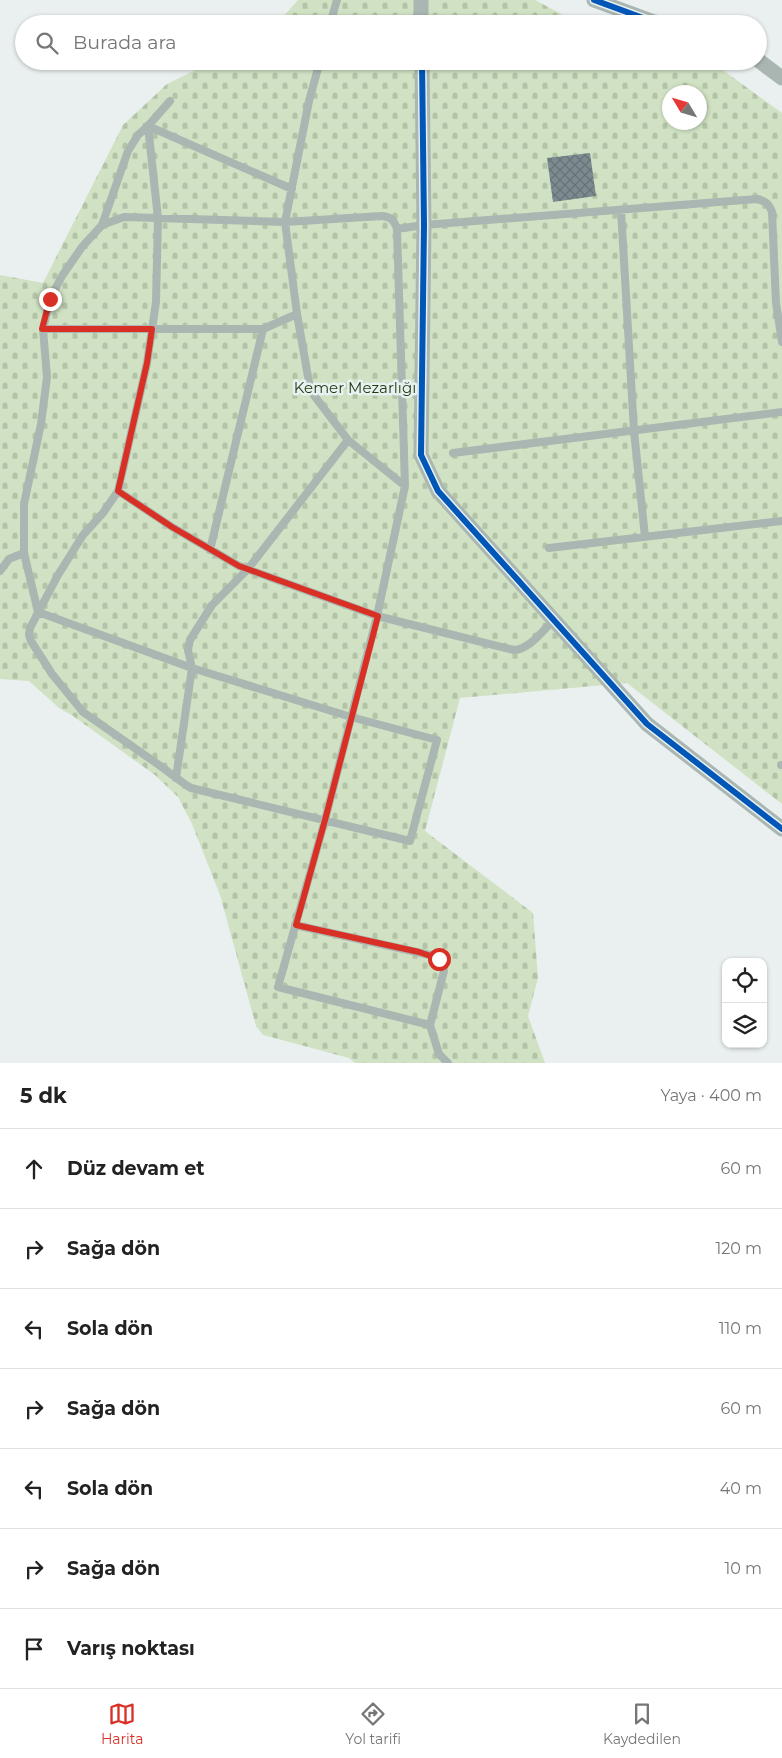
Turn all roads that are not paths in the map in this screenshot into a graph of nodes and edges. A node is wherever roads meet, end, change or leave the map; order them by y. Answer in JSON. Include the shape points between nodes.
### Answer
{"nodes":[{"id":1,"x":336,"y":0,"type":"edge"},
{"id":2,"x":421,"y":0,"type":"edge"},
{"id":3,"x":594,"y":0,"type":"edge"},
{"id":4,"x":332,"y":15,"type":"edge"},
{"id":5,"x":421,"y":15,"type":"edge"},
{"id":6,"x":635,"y":15,"type":"edge"},
{"id":7,"x":767,"y":67,"type":"edge"},
{"id":8,"x":318,"y":70,"type":"edge"},
{"id":9,"x":422,"y":70,"type":"edge"},
{"id":10,"x":782,"y":78,"type":"edge"},
{"id":11,"x":170,"y":101,"type":"dead end"},
{"id":12,"x":148,"y":126,"type":"junction"},
{"id":13,"x":292,"y":189,"type":"junction"},
{"id":14,"x":621,"y":210,"type":"junction"},
{"id":15,"x":158,"y":218,"type":"junction"},
{"id":16,"x":285,"y":222,"type":"junction"},
{"id":17,"x":424,"y":225,"type":"junction"},
{"id":18,"x":102,"y":226,"type":"junction"},
{"id":19,"x":397,"y":229,"type":"junction"},
{"id":20,"x":779,"y":302,"type":"edge"},
{"id":21,"x":298,"y":314,"type":"junction"},
{"id":22,"x":42,"y":329,"type":"junction"},
{"id":23,"x":152,"y":329,"type":"junction"},
{"id":24,"x":263,"y":329,"type":"junction"},
{"id":25,"x":782,"y":342,"type":"edge"},
{"id":26,"x":782,"y":412,"type":"edge"},
{"id":27,"x":634,"y":431,"type":"junction"},
{"id":28,"x":348,"y":440,"type":"junction"},
{"id":29,"x":453,"y":452,"type":"dead end"},
{"id":30,"x":405,"y":486,"type":"junction"},
{"id":31,"x":118,"y":491,"type":"junction"},
{"id":32,"x":782,"y":521,"type":"edge"},
{"id":33,"x":645,"y":537,"type":"junction"},
{"id":34,"x":550,"y":548,"type":"dead end"},
{"id":35,"x":210,"y":550,"type":"junction"},
{"id":36,"x":24,"y":553,"type":"junction"},
{"id":37,"x":248,"y":570,"type":"junction"},
{"id":38,"x":0,"y":571,"type":"edge"},
{"id":39,"x":38,"y":612,"type":"junction"},
{"id":40,"x":378,"y":616,"type":"junction"},
{"id":41,"x":553,"y":621,"type":"junction"},
{"id":42,"x":192,"y":668,"type":"junction"},
{"id":43,"x":351,"y":718,"type":"junction"},
{"id":44,"x":176,"y":778,"type":"junction"},
{"id":45,"x":325,"y":820,"type":"junction"},
{"id":46,"x":782,"y":829,"type":"edge"},
{"id":47,"x":296,"y":925,"type":"junction"},
{"id":48,"x":430,"y":1025,"type":"junction"},
{"id":49,"x":448,"y":1063,"type":"edge"}],
"edges":[{"from":1,"to":4,"type":"lane"},
{"from":2,"to":5,"type":"street"},
{"from":3,"to":6,"type":"street"},
{"from":7,"to":10,"type":"street"},
{"from":8,"to":13,"type":"lane"},
{"from":9,"to":17,"type":"street"},
{"from":11,"to":12,"type":"lane"},
{"from":12,"to":13,"type":"lane"},
{"from":12,"to":15,"type":"lane"},
{"from":12,"to":18,"type":"lane","via":[[128,151]]},
{"from":13,"to":16,"type":"lane"},
{"from":14,"to":17,"type":"lane"},
{"from":14,"to":20,"type":"lane","via":[[764,201],[772,212]]},
{"from":14,"to":27,"type":"lane"},
{"from":15,"to":16,"type":"lane"},
{"from":15,"to":18,"type":"lane","via":[[124,217]]},
{"from":15,"to":23,"type":"lane","via":[[156,302]]},
{"from":16,"to":19,"type":"lane","via":[[382,216],[395,222]]},
{"from":16,"to":21,"type":"lane"},
{"from":17,"to":19,"type":"lane"},
{"from":17,"to":41,"type":"street","via":[[421,455],[438,491]]},
{"from":18,"to":22,"type":"lane","via":[[62,276],[50,299]]},
{"from":19,"to":30,"type":"lane"},
{"from":20,"to":25,"type":"lane"},
{"from":21,"to":24,"type":"lane"},
{"from":21,"to":28,"type":"lane","via":[[312,394]]},
{"from":22,"to":23,"type":"lane"},
{"from":22,"to":36,"type":"lane","via":[[47,377],[24,504]]},
{"from":23,"to":24,"type":"lane"},
{"from":23,"to":31,"type":"lane"},
{"from":24,"to":35,"type":"lane"},
{"from":26,"to":27,"type":"lane"},
{"from":27,"to":29,"type":"lane"},
{"from":27,"to":33,"type":"lane"},
{"from":28,"to":30,"type":"lane"},
{"from":28,"to":37,"type":"lane"},
{"from":30,"to":40,"type":"lane"},
{"from":31,"to":35,"type":"lane"},
{"from":31,"to":39,"type":"lane","via":[[103,514],[83,535]]},
{"from":32,"to":33,"type":"lane"},
{"from":33,"to":34,"type":"lane"},
{"from":35,"to":37,"type":"lane"},
{"from":36,"to":38,"type":"lane","via":[[9,559]]},
{"from":36,"to":39,"type":"lane"},
{"from":37,"to":40,"type":"lane"},
{"from":37,"to":42,"type":"lane","via":[[212,605],[190,640],[188,650]]},
{"from":39,"to":42,"type":"lane"},
{"from":39,"to":44,"type":"lane","via":[[30,628],[31,641],[52,674],[83,712]]},
{"from":40,"to":41,"type":"lane","via":[[514,650],[527,646]]},
{"from":40,"to":43,"type":"lane"},
{"from":41,"to":46,"type":"street","via":[[647,724]]},
{"from":42,"to":43,"type":"lane"},
{"from":42,"to":44,"type":"lane"},
{"from":43,"to":45,"type":"lane"},
{"from":43,"to":45,"type":"lane","via":[[437,740],[410,840]]},
{"from":44,"to":45,"type":"lane","via":[[191,788]]},
{"from":45,"to":47,"type":"lane"},
{"from":47,"to":48,"type":"lane","via":[[439,959],[444,971]]},
{"from":47,"to":48,"type":"lane","via":[[278,987]]},
{"from":48,"to":49,"type":"lane","via":[[440,1054]]}]}
